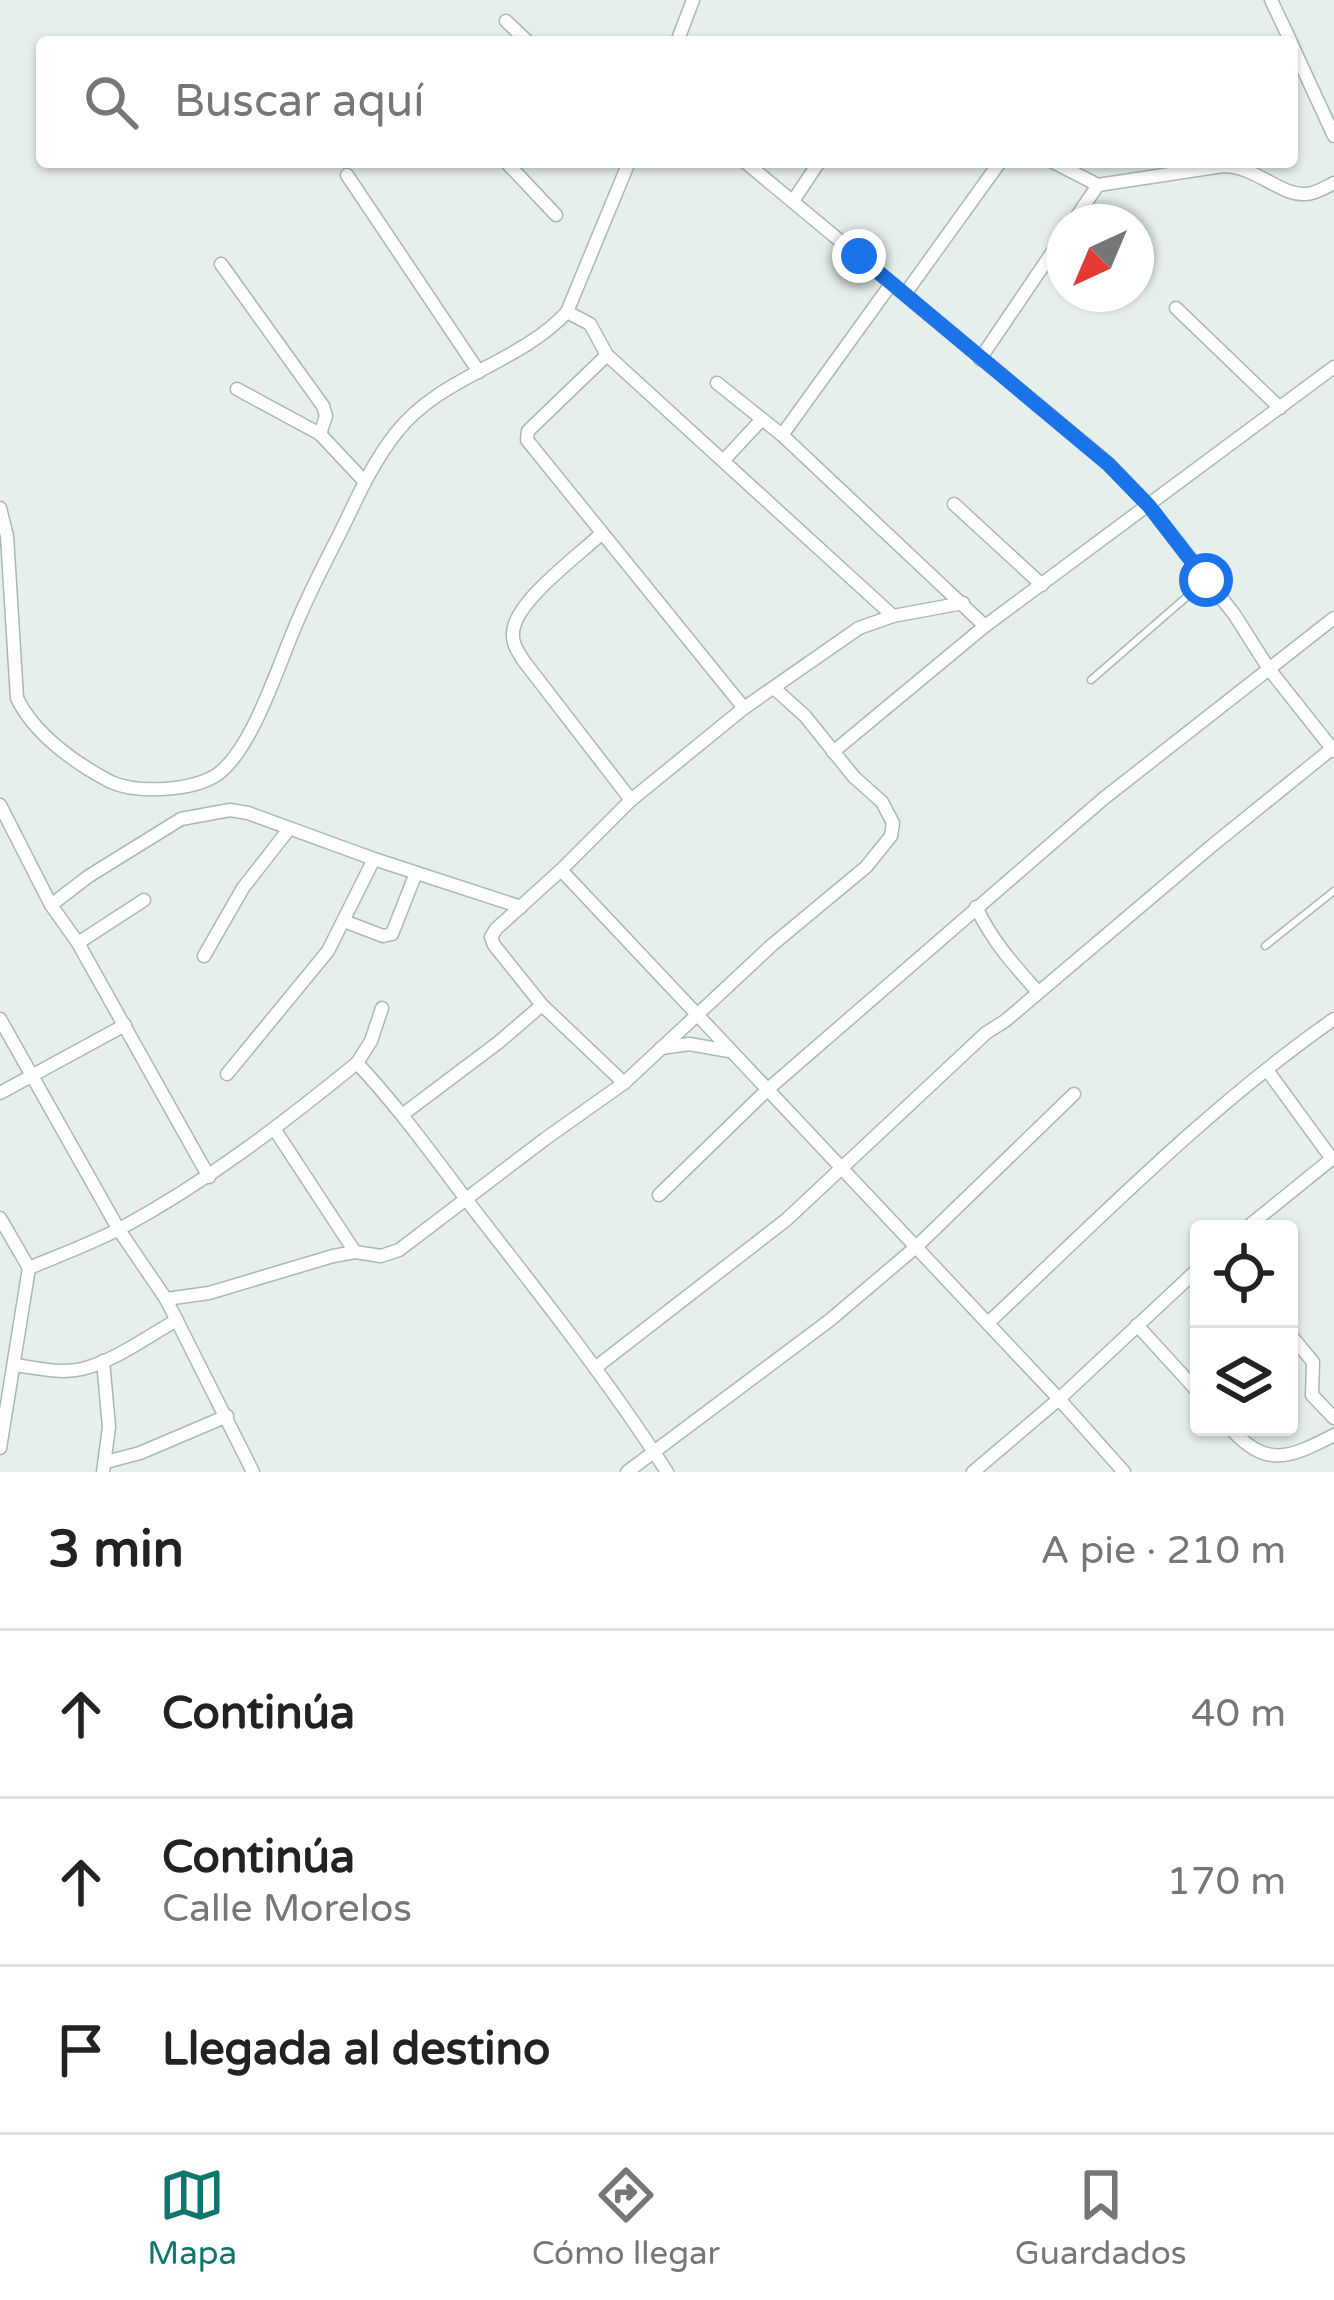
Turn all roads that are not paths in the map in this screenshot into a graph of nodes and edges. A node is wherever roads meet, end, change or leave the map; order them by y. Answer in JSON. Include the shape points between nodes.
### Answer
{"nodes":[{"id":1,"x":693,"y":0,"type":"edge"},
{"id":2,"x":1271,"y":0,"type":"edge"},
{"id":3,"x":506,"y":20,"type":"dead end"},
{"id":4,"x":522,"y":36,"type":"edge"},
{"id":5,"x":679,"y":36,"type":"edge"},
{"id":6,"x":1289,"y":36,"type":"edge"},
{"id":7,"x":1298,"y":56,"type":"edge"},
{"id":8,"x":1334,"y":136,"type":"edge"},
{"id":9,"x":512,"y":168,"type":"edge"},
{"id":10,"x":627,"y":168,"type":"edge"},
{"id":11,"x":752,"y":168,"type":"edge"},
{"id":12,"x":815,"y":168,"type":"edge"},
{"id":13,"x":996,"y":168,"type":"edge"},
{"id":14,"x":1065,"y":168,"type":"edge"},
{"id":15,"x":1209,"y":168,"type":"edge"},
{"id":16,"x":1243,"y":168,"type":"edge"},
{"id":17,"x":347,"y":175,"type":"dead end"},
{"id":18,"x":1334,"y":183,"type":"edge"},
{"id":19,"x":1098,"y":185,"type":"junction"},
{"id":20,"x":793,"y":201,"type":"junction"},
{"id":21,"x":1085,"y":204,"type":"edge"},
{"id":22,"x":556,"y":215,"type":"dead end"},
{"id":23,"x":1046,"y":262,"type":"edge"},
{"id":24,"x":221,"y":264,"type":"dead end"},
{"id":25,"x":892,"y":284,"type":"junction"},
{"id":26,"x":905,"y":293,"type":"junction"},
{"id":27,"x":1176,"y":308,"type":"dead end"},
{"id":28,"x":568,"y":313,"type":"junction"},
{"id":29,"x":607,"y":355,"type":"junction"},
{"id":30,"x":980,"y":359,"type":"junction"},
{"id":31,"x":1334,"y":367,"type":"edge"},
{"id":32,"x":479,"y":372,"type":"junction"},
{"id":33,"x":717,"y":383,"type":"dead end"},
{"id":34,"x":237,"y":389,"type":"dead end"},
{"id":35,"x":1280,"y":408,"type":"junction"},
{"id":36,"x":762,"y":419,"type":"junction"},
{"id":37,"x":320,"y":434,"type":"junction"},
{"id":38,"x":782,"y":435,"type":"junction"},
{"id":39,"x":724,"y":460,"type":"junction"},
{"id":40,"x":364,"y":482,"type":"junction"},
{"id":41,"x":954,"y":504,"type":"dead end"},
{"id":42,"x":1149,"y":506,"type":"junction"},
{"id":43,"x":0,"y":508,"type":"edge"},
{"id":44,"x":601,"y":534,"type":"junction"},
{"id":45,"x":1206,"y":580,"type":"junction"},
{"id":46,"x":1042,"y":585,"type":"junction"},
{"id":47,"x":963,"y":603,"type":"junction"},
{"id":48,"x":893,"y":616,"type":"junction"},
{"id":49,"x":1334,"y":618,"type":"edge"},
{"id":50,"x":986,"y":626,"type":"junction"},
{"id":51,"x":1269,"y":669,"type":"junction"},
{"id":52,"x":1091,"y":680,"type":"dead end"},
{"id":53,"x":774,"y":688,"type":"junction"},
{"id":54,"x":744,"y":708,"type":"junction"},
{"id":55,"x":1334,"y":749,"type":"edge"},
{"id":56,"x":833,"y":752,"type":"junction"},
{"id":57,"x":631,"y":800,"type":"junction"},
{"id":58,"x":175,"y":802,"type":"junction"},
{"id":59,"x":0,"y":805,"type":"edge"},
{"id":60,"x":290,"y":829,"type":"junction"},
{"id":61,"x":374,"y":860,"type":"junction"},
{"id":62,"x":561,"y":870,"type":"junction"},
{"id":63,"x":416,"y":873,"type":"junction"},
{"id":64,"x":1334,"y":891,"type":"edge"},
{"id":65,"x":144,"y":900,"type":"dead end"},
{"id":66,"x":51,"y":905,"type":"junction"},
{"id":67,"x":521,"y":907,"type":"junction"},
{"id":68,"x":976,"y":907,"type":"junction"},
{"id":69,"x":344,"y":921,"type":"junction"},
{"id":70,"x":78,"y":944,"type":"junction"},
{"id":71,"x":1265,"y":946,"type":"dead end"},
{"id":72,"x":204,"y":956,"type":"dead end"},
{"id":73,"x":1038,"y":992,"type":"junction"},
{"id":74,"x":542,"y":1005,"type":"junction"},
{"id":75,"x":382,"y":1008,"type":"dead end"},
{"id":76,"x":697,"y":1013,"type":"junction"},
{"id":77,"x":0,"y":1018,"type":"edge"},
{"id":78,"x":1334,"y":1019,"type":"edge"},
{"id":79,"x":125,"y":1025,"type":"junction"},
{"id":80,"x":661,"y":1048,"type":"junction"},
{"id":81,"x":730,"y":1051,"type":"junction"},
{"id":82,"x":357,"y":1063,"type":"junction"},
{"id":83,"x":1267,"y":1070,"type":"junction"},
{"id":84,"x":227,"y":1074,"type":"dead end"},
{"id":85,"x":33,"y":1075,"type":"junction"},
{"id":86,"x":624,"y":1083,"type":"junction"},
{"id":87,"x":767,"y":1090,"type":"junction"},
{"id":88,"x":0,"y":1093,"type":"edge"},
{"id":89,"x":1075,"y":1094,"type":"dead end"},
{"id":90,"x":402,"y":1115,"type":"junction"},
{"id":91,"x":275,"y":1130,"type":"junction"},
{"id":92,"x":1333,"y":1158,"type":"edge"},
{"id":93,"x":842,"y":1168,"type":"junction"},
{"id":94,"x":208,"y":1177,"type":"junction"},
{"id":95,"x":659,"y":1195,"type":"dead end"},
{"id":96,"x":466,"y":1198,"type":"junction"},
{"id":97,"x":0,"y":1218,"type":"edge"},
{"id":98,"x":1256,"y":1220,"type":"edge"},
{"id":99,"x":118,"y":1229,"type":"junction"},
{"id":100,"x":916,"y":1247,"type":"junction"},
{"id":101,"x":355,"y":1252,"type":"junction"},
{"id":102,"x":29,"y":1268,"type":"junction"},
{"id":103,"x":1190,"y":1276,"type":"edge"},
{"id":104,"x":166,"y":1299,"type":"junction"},
{"id":105,"x":177,"y":1320,"type":"junction"},
{"id":106,"x":988,"y":1324,"type":"junction"},
{"id":107,"x":1137,"y":1325,"type":"junction"},
{"id":108,"x":1298,"y":1344,"type":"edge"},
{"id":109,"x":103,"y":1361,"type":"junction"},
{"id":110,"x":15,"y":1365,"type":"junction"},
{"id":111,"x":595,"y":1368,"type":"junction"},
{"id":112,"x":1190,"y":1383,"type":"edge"},
{"id":113,"x":1059,"y":1399,"type":"junction"},
{"id":114,"x":227,"y":1416,"type":"junction"},
{"id":115,"x":1334,"y":1418,"type":"edge"},
{"id":116,"x":1334,"y":1435,"type":"edge"},
{"id":117,"x":1237,"y":1436,"type":"edge"},
{"id":118,"x":0,"y":1448,"type":"edge"},
{"id":119,"x":653,"y":1452,"type":"junction"},
{"id":120,"x":104,"y":1467,"type":"edge"},
{"id":121,"x":253,"y":1472,"type":"edge"},
{"id":122,"x":626,"y":1472,"type":"edge"},
{"id":123,"x":667,"y":1472,"type":"edge"},
{"id":124,"x":973,"y":1472,"type":"edge"},
{"id":125,"x":1124,"y":1472,"type":"edge"}],
"edges":[{"from":1,"to":5,"type":"street"},
{"from":2,"to":6,"type":"street"},
{"from":3,"to":4,"type":"street"},
{"from":7,"to":8,"type":"street"},
{"from":9,"to":22,"type":"street"},
{"from":10,"to":28,"type":"street"},
{"from":11,"to":20,"type":"street"},
{"from":12,"to":20,"type":"street"},
{"from":13,"to":26,"type":"street"},
{"from":14,"to":19,"type":"street"},
{"from":15,"to":19,"type":"street"},
{"from":16,"to":18,"type":"street","via":[[1308,194]]},
{"from":17,"to":32,"type":"street"},
{"from":19,"to":21,"type":"street"},
{"from":20,"to":25,"type":"street"},
{"from":23,"to":30,"type":"street"},
{"from":24,"to":37,"type":"street","via":[[323,406]]},
{"from":25,"to":26,"type":"street"},
{"from":25,"to":38,"type":"street"},
{"from":26,"to":30,"type":"street"},
{"from":27,"to":35,"type":"street"},
{"from":28,"to":29,"type":"street","via":[[589,322]]},
{"from":28,"to":32,"type":"street"},
{"from":29,"to":39,"type":"street"},
{"from":29,"to":44,"type":"street","via":[[526,438]]},
{"from":30,"to":42,"type":"street"},
{"from":31,"to":35,"type":"street"},
{"from":32,"to":40,"type":"street","via":[[410,416]]},
{"from":33,"to":36,"type":"street"},
{"from":34,"to":37,"type":"street"},
{"from":35,"to":42,"type":"street"},
{"from":36,"to":38,"type":"street"},
{"from":36,"to":39,"type":"street"},
{"from":37,"to":40,"type":"street"},
{"from":38,"to":47,"type":"street"},
{"from":39,"to":48,"type":"street"},
{"from":40,"to":58,"type":"street","via":[[244,740],[230,763]]},
{"from":41,"to":46,"type":"street"},
{"from":42,"to":45,"type":"street"},
{"from":42,"to":46,"type":"street"},
{"from":43,"to":58,"type":"street","via":[[17,698],[26,716],[95,774]]},
{"from":44,"to":54,"type":"street"},
{"from":44,"to":57,"type":"street","via":[[526,603],[513,636]]},
{"from":45,"to":51,"type":"street"},
{"from":45,"to":52,"type":"lane"},
{"from":46,"to":50,"type":"street"},
{"from":47,"to":48,"type":"street"},
{"from":47,"to":50,"type":"street"},
{"from":48,"to":53,"type":"street","via":[[859,628]]},
{"from":49,"to":51,"type":"street"},
{"from":50,"to":56,"type":"street"},
{"from":51,"to":55,"type":"street"},
{"from":51,"to":68,"type":"street"},
{"from":53,"to":54,"type":"street"},
{"from":53,"to":56,"type":"street"},
{"from":54,"to":57,"type":"street"},
{"from":55,"to":73,"type":"street"},
{"from":56,"to":76,"type":"street","via":[[882,802],[891,836],[866,867]]},
{"from":57,"to":62,"type":"street"},
{"from":58,"to":60,"type":"street"},
{"from":58,"to":66,"type":"street"},
{"from":59,"to":66,"type":"street"},
{"from":60,"to":61,"type":"street"},
{"from":60,"to":72,"type":"street"},
{"from":61,"to":63,"type":"street"},
{"from":61,"to":69,"type":"street"},
{"from":62,"to":67,"type":"street"},
{"from":62,"to":76,"type":"street"},
{"from":63,"to":67,"type":"street"},
{"from":63,"to":69,"type":"street","via":[[392,934]]},
{"from":64,"to":71,"type":"lane"},
{"from":65,"to":70,"type":"street"},
{"from":66,"to":70,"type":"street"},
{"from":67,"to":74,"type":"street","via":[[491,938]]},
{"from":68,"to":73,"type":"street"},
{"from":68,"to":87,"type":"street"},
{"from":69,"to":84,"type":"street"},
{"from":70,"to":79,"type":"street"},
{"from":73,"to":93,"type":"street"},
{"from":74,"to":86,"type":"street"},
{"from":74,"to":90,"type":"street"},
{"from":75,"to":82,"type":"street"},
{"from":76,"to":80,"type":"street"},
{"from":76,"to":81,"type":"street"},
{"from":77,"to":85,"type":"street"},
{"from":78,"to":83,"type":"street"},
{"from":79,"to":85,"type":"street"},
{"from":79,"to":94,"type":"street"},
{"from":80,"to":81,"type":"street"},
{"from":80,"to":86,"type":"street"},
{"from":81,"to":87,"type":"street"},
{"from":82,"to":90,"type":"street"},
{"from":82,"to":91,"type":"street"},
{"from":83,"to":92,"type":"street"},
{"from":83,"to":106,"type":"street"},
{"from":85,"to":88,"type":"street"},
{"from":85,"to":99,"type":"street"},
{"from":86,"to":96,"type":"street"},
{"from":87,"to":93,"type":"street"},
{"from":87,"to":95,"type":"street"},
{"from":89,"to":100,"type":"street"},
{"from":90,"to":96,"type":"street"},
{"from":91,"to":94,"type":"street"},
{"from":91,"to":101,"type":"street"},
{"from":92,"to":98,"type":"street"},
{"from":93,"to":100,"type":"street"},
{"from":93,"to":111,"type":"street"},
{"from":94,"to":99,"type":"street"},
{"from":96,"to":101,"type":"street","via":[[392,1255]]},
{"from":96,"to":111,"type":"street"},
{"from":97,"to":102,"type":"street"},
{"from":99,"to":102,"type":"street"},
{"from":99,"to":104,"type":"street"},
{"from":100,"to":106,"type":"street"},
{"from":100,"to":119,"type":"street"},
{"from":101,"to":104,"type":"street"},
{"from":102,"to":110,"type":"street"},
{"from":103,"to":107,"type":"street"},
{"from":104,"to":105,"type":"street"},
{"from":105,"to":109,"type":"street"},
{"from":105,"to":114,"type":"street"},
{"from":106,"to":113,"type":"street"},
{"from":107,"to":112,"type":"street"},
{"from":107,"to":113,"type":"street"},
{"from":108,"to":115,"type":"street","via":[[1312,1362],[1315,1401]]},
{"from":109,"to":110,"type":"street","via":[[62,1371]]},
{"from":109,"to":120,"type":"street"},
{"from":110,"to":118,"type":"street"},
{"from":111,"to":119,"type":"street"},
{"from":113,"to":124,"type":"street"},
{"from":113,"to":125,"type":"street"},
{"from":114,"to":120,"type":"street"},
{"from":114,"to":121,"type":"street"},
{"from":116,"to":117,"type":"street","via":[[1276,1456]]},
{"from":119,"to":122,"type":"street"},
{"from":119,"to":123,"type":"street"}]}
